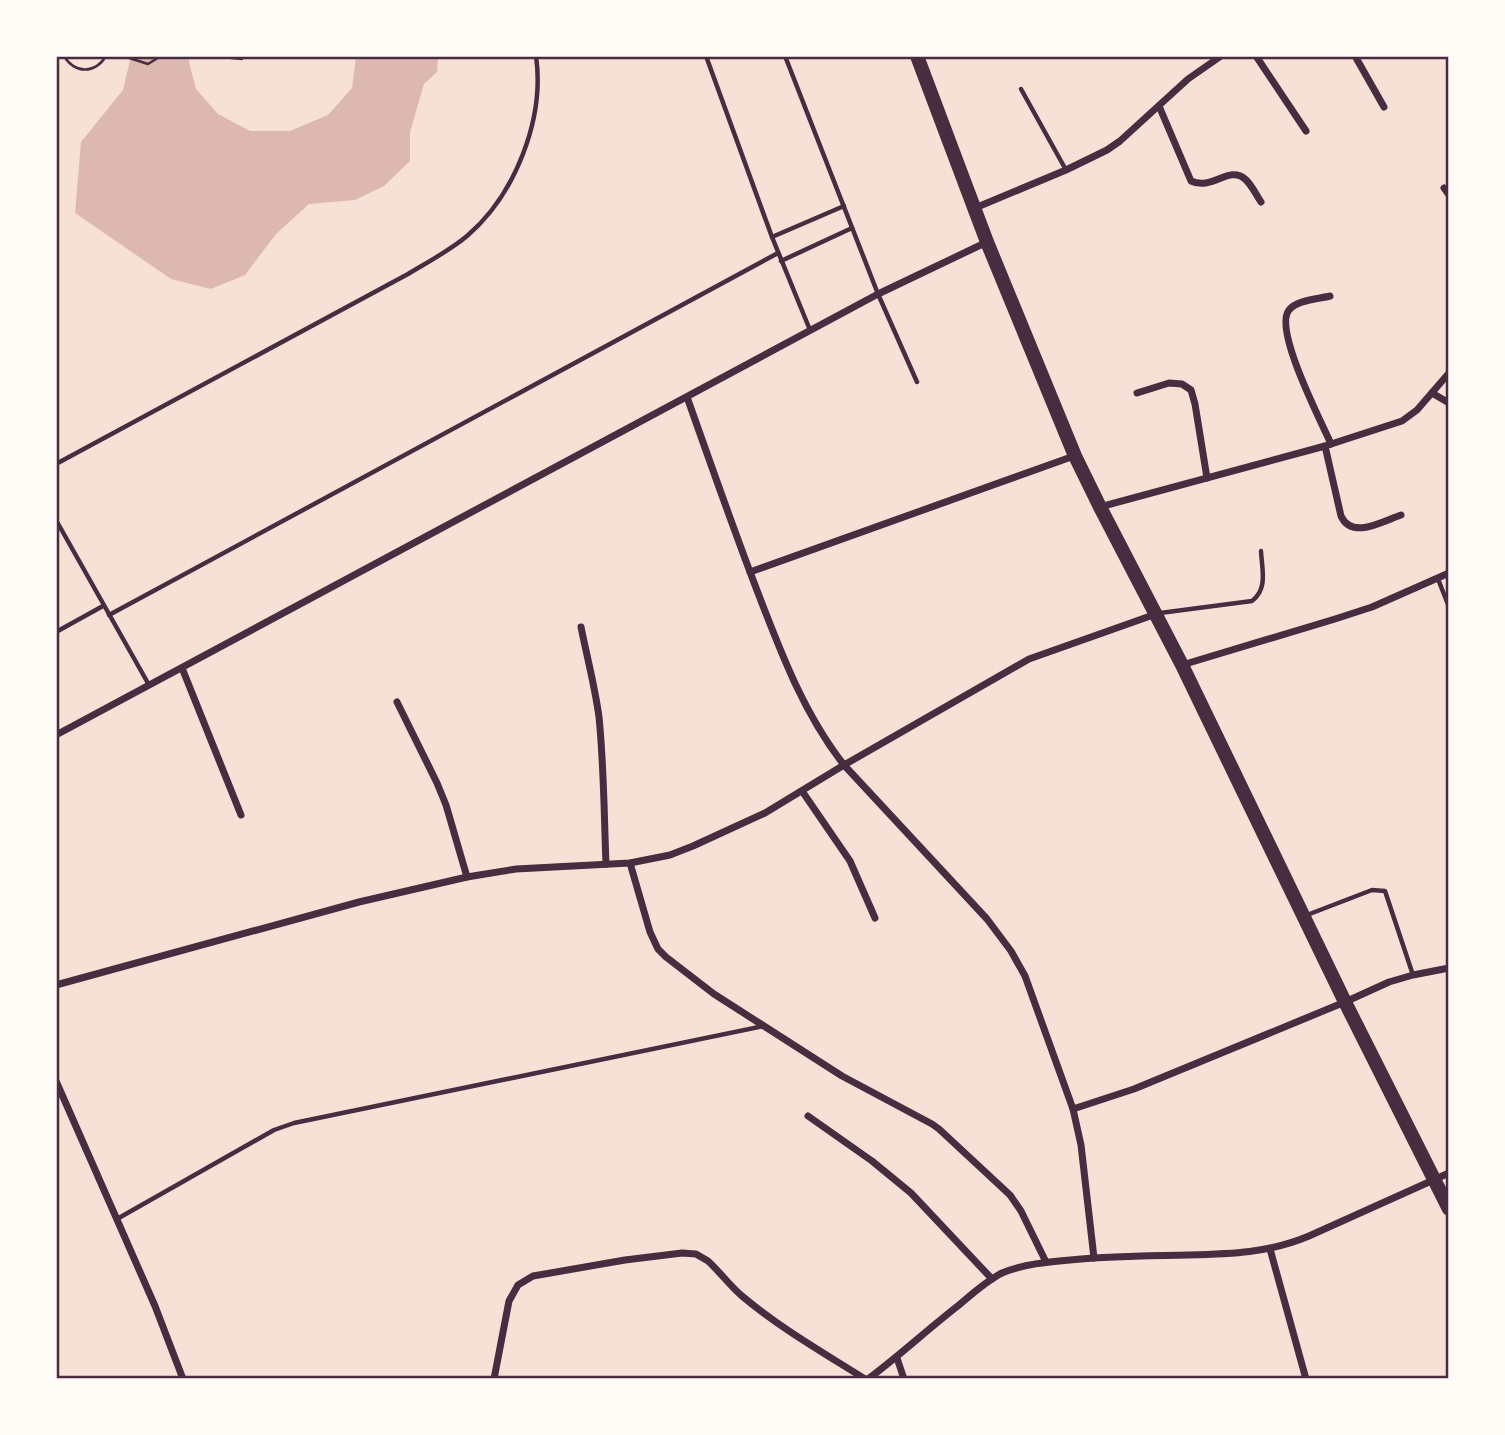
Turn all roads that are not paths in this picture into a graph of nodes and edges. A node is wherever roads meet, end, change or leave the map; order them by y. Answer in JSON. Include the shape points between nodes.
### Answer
{"nodes":[{"id":1,"x":536,"y":56,"type":"edge"},
{"id":2,"x":706,"y":56,"type":"edge"},
{"id":3,"x":785,"y":56,"type":"edge"},
{"id":4,"x":917,"y":56,"type":"edge"},
{"id":5,"x":1221,"y":56,"type":"edge"},
{"id":6,"x":1256,"y":56,"type":"edge"},
{"id":7,"x":1355,"y":56,"type":"edge"},
{"id":8,"x":1021,"y":89,"type":"dead end"},
{"id":9,"x":1159,"y":106,"type":"junction"},
{"id":10,"x":1384,"y":107,"type":"dead end"},
{"id":11,"x":1306,"y":131,"type":"dead end"},
{"id":12,"x":1066,"y":170,"type":"junction"},
{"id":13,"x":1444,"y":188,"type":"dead end"},
{"id":14,"x":1449,"y":195,"type":"edge"},
{"id":15,"x":1261,"y":202,"type":"dead end"},
{"id":16,"x":844,"y":206,"type":"junction"},
{"id":17,"x":975,"y":208,"type":"junction"},
{"id":18,"x":852,"y":228,"type":"junction"},
{"id":19,"x":772,"y":237,"type":"junction"},
{"id":20,"x":987,"y":242,"type":"junction"},
{"id":21,"x":778,"y":253,"type":"junction"},
{"id":22,"x":781,"y":261,"type":"junction"},
{"id":23,"x":878,"y":294,"type":"junction"},
{"id":24,"x":1330,"y":296,"type":"dead end"},
{"id":25,"x":810,"y":331,"type":"junction"},
{"id":26,"x":1449,"y":373,"type":"edge"},
{"id":27,"x":917,"y":382,"type":"dead end"},
{"id":28,"x":1137,"y":393,"type":"dead end"},
{"id":29,"x":1432,"y":393,"type":"junction"},
{"id":30,"x":687,"y":397,"type":"junction"},
{"id":31,"x":1449,"y":403,"type":"edge"},
{"id":32,"x":1328,"y":445,"type":"junction"},
{"id":33,"x":1075,"y":456,"type":"junction"},
{"id":34,"x":56,"y":464,"type":"edge"},
{"id":35,"x":1207,"y":478,"type":"junction"},
{"id":36,"x":1100,"y":507,"type":"junction"},
{"id":37,"x":1401,"y":515,"type":"dead end"},
{"id":38,"x":56,"y":520,"type":"edge"},
{"id":39,"x":1261,"y":551,"type":"dead end"},
{"id":40,"x":750,"y":572,"type":"junction"},
{"id":41,"x":1449,"y":573,"type":"edge"},
{"id":42,"x":1438,"y":578,"type":"junction"},
{"id":43,"x":103,"y":606,"type":"junction"},
{"id":44,"x":1449,"y":607,"type":"edge"},
{"id":45,"x":1156,"y":614,"type":"junction"},
{"id":46,"x":109,"y":615,"type":"junction"},
{"id":47,"x":580,"y":627,"type":"dead end"},
{"id":48,"x":56,"y":632,"type":"edge"},
{"id":49,"x":1182,"y":665,"type":"junction"},
{"id":50,"x":183,"y":668,"type":"junction"},
{"id":51,"x":149,"y":685,"type":"junction"},
{"id":52,"x":397,"y":702,"type":"dead end"},
{"id":53,"x":56,"y":735,"type":"edge"},
{"id":54,"x":844,"y":765,"type":"junction"},
{"id":55,"x":803,"y":791,"type":"junction"},
{"id":56,"x":241,"y":815,"type":"dead end"},
{"id":57,"x":631,"y":863,"type":"junction"},
{"id":58,"x":606,"y":864,"type":"junction"},
{"id":59,"x":467,"y":877,"type":"junction"},
{"id":60,"x":1303,"y":917,"type":"junction"},
{"id":61,"x":875,"y":918,"type":"dead end"},
{"id":62,"x":1449,"y":968,"type":"edge"},
{"id":63,"x":1413,"y":975,"type":"junction"},
{"id":64,"x":56,"y":985,"type":"edge"},
{"id":65,"x":1345,"y":1002,"type":"junction"},
{"id":66,"x":764,"y":1026,"type":"junction"},
{"id":67,"x":56,"y":1081,"type":"edge"},
{"id":68,"x":1073,"y":1109,"type":"junction"},
{"id":69,"x":808,"y":1116,"type":"dead end"},
{"id":70,"x":1449,"y":1172,"type":"edge"},
{"id":71,"x":1434,"y":1180,"type":"junction"},
{"id":72,"x":1449,"y":1209,"type":"edge"},
{"id":73,"x":117,"y":1219,"type":"junction"},
{"id":74,"x":1270,"y":1249,"type":"junction"},
{"id":75,"x":1094,"y":1258,"type":"junction"},
{"id":76,"x":1046,"y":1262,"type":"junction"},
{"id":77,"x":992,"y":1279,"type":"junction"},
{"id":78,"x":897,"y":1358,"type":"junction"},
{"id":79,"x":183,"y":1379,"type":"edge"},
{"id":80,"x":494,"y":1379,"type":"edge"},
{"id":81,"x":866,"y":1379,"type":"edge"},
{"id":82,"x":904,"y":1379,"type":"edge"},
{"id":83,"x":1306,"y":1379,"type":"edge"}],
"edges":[{"from":1,"to":34,"type":"lane","via":[[534,110],[519,163],[502,195],[467,236],[408,274]]},
{"from":2,"to":19,"type":"lane"},
{"from":3,"to":16,"type":"lane"},
{"from":4,"to":17,"type":"highway"},
{"from":5,"to":9,"type":"street"},
{"from":6,"to":11,"type":"street"},
{"from":7,"to":10,"type":"street"},
{"from":8,"to":12,"type":"lane"},
{"from":9,"to":12,"type":"street","via":[[1107,150]]},
{"from":9,"to":15,"type":"street","via":[[1191,181],[1204,185],[1239,175]]},
{"from":12,"to":17,"type":"street"},
{"from":13,"to":14,"type":"street"},
{"from":16,"to":18,"type":"lane"},
{"from":16,"to":19,"type":"lane"},
{"from":17,"to":20,"type":"highway"},
{"from":18,"to":22,"type":"lane"},
{"from":18,"to":23,"type":"lane"},
{"from":19,"to":21,"type":"lane"},
{"from":20,"to":23,"type":"street"},
{"from":20,"to":33,"type":"highway"},
{"from":21,"to":22,"type":"lane"},
{"from":21,"to":46,"type":"lane"},
{"from":22,"to":25,"type":"lane"},
{"from":23,"to":25,"type":"street"},
{"from":23,"to":27,"type":"lane"},
{"from":24,"to":32,"type":"street","via":[[1294,306],[1285,323],[1297,368]]},
{"from":25,"to":30,"type":"street"},
{"from":26,"to":29,"type":"street"},
{"from":28,"to":35,"type":"street","via":[[1169,383],[1191,390]]},
{"from":29,"to":31,"type":"street"},
{"from":29,"to":32,"type":"street","via":[[1402,421]]},
{"from":30,"to":40,"type":"street"},
{"from":30,"to":50,"type":"street"},
{"from":32,"to":35,"type":"street"},
{"from":32,"to":37,"type":"street","via":[[1346,525],[1365,527]]},
{"from":33,"to":36,"type":"highway"},
{"from":33,"to":40,"type":"street"},
{"from":35,"to":36,"type":"street"},
{"from":36,"to":45,"type":"highway"},
{"from":38,"to":43,"type":"lane"},
{"from":39,"to":45,"type":"lane","via":[[1263,587],[1252,601]]},
{"from":40,"to":54,"type":"street","via":[[799,692]]},
{"from":41,"to":42,"type":"street"},
{"from":42,"to":44,"type":"lane"},
{"from":42,"to":49,"type":"street","via":[[1335,620]]},
{"from":43,"to":46,"type":"lane"},
{"from":43,"to":48,"type":"lane"},
{"from":45,"to":49,"type":"highway"},
{"from":45,"to":54,"type":"street","via":[[1029,659]]},
{"from":46,"to":51,"type":"lane"},
{"from":47,"to":58,"type":"street","via":[[599,718]]},
{"from":49,"to":60,"type":"highway"},
{"from":50,"to":51,"type":"street"},
{"from":50,"to":56,"type":"street"},
{"from":51,"to":53,"type":"street"},
{"from":52,"to":59,"type":"street","via":[[446,805]]},
{"from":54,"to":55,"type":"street"},
{"from":54,"to":68,"type":"street","via":[[981,912],[1011,951],[1034,998]]},
{"from":55,"to":57,"type":"street","via":[[693,846]]},
{"from":55,"to":61,"type":"street","via":[[850,861]]},
{"from":57,"to":58,"type":"street"},
{"from":57,"to":66,"type":"street","via":[[658,949]]},
{"from":58,"to":59,"type":"street"},
{"from":59,"to":64,"type":"street"},
{"from":60,"to":63,"type":"lane","via":[[1371,890],[1385,891]]},
{"from":60,"to":65,"type":"highway"},
{"from":62,"to":63,"type":"street"},
{"from":63,"to":65,"type":"street"},
{"from":65,"to":68,"type":"street","via":[[1134,1089]]},
{"from":65,"to":71,"type":"highway"},
{"from":66,"to":73,"type":"lane","via":[[294,1123]]},
{"from":66,"to":76,"type":"street","via":[[842,1076],[939,1129],[1014,1200]]},
{"from":67,"to":73,"type":"street"},
{"from":68,"to":75,"type":"street"},
{"from":69,"to":77,"type":"street","via":[[911,1193]]},
{"from":70,"to":71,"type":"street"},
{"from":71,"to":72,"type":"highway"},
{"from":71,"to":74,"type":"street","via":[[1289,1245]]},
{"from":73,"to":79,"type":"street"},
{"from":74,"to":75,"type":"street"},
{"from":74,"to":83,"type":"street"},
{"from":75,"to":76,"type":"street"},
{"from":76,"to":77,"type":"street"},
{"from":77,"to":78,"type":"street"},
{"from":78,"to":81,"type":"street"},
{"from":78,"to":82,"type":"street"},
{"from":80,"to":81,"type":"street","via":[[509,1301],[525,1280],[690,1252],[702,1256],[763,1312]]}]}
